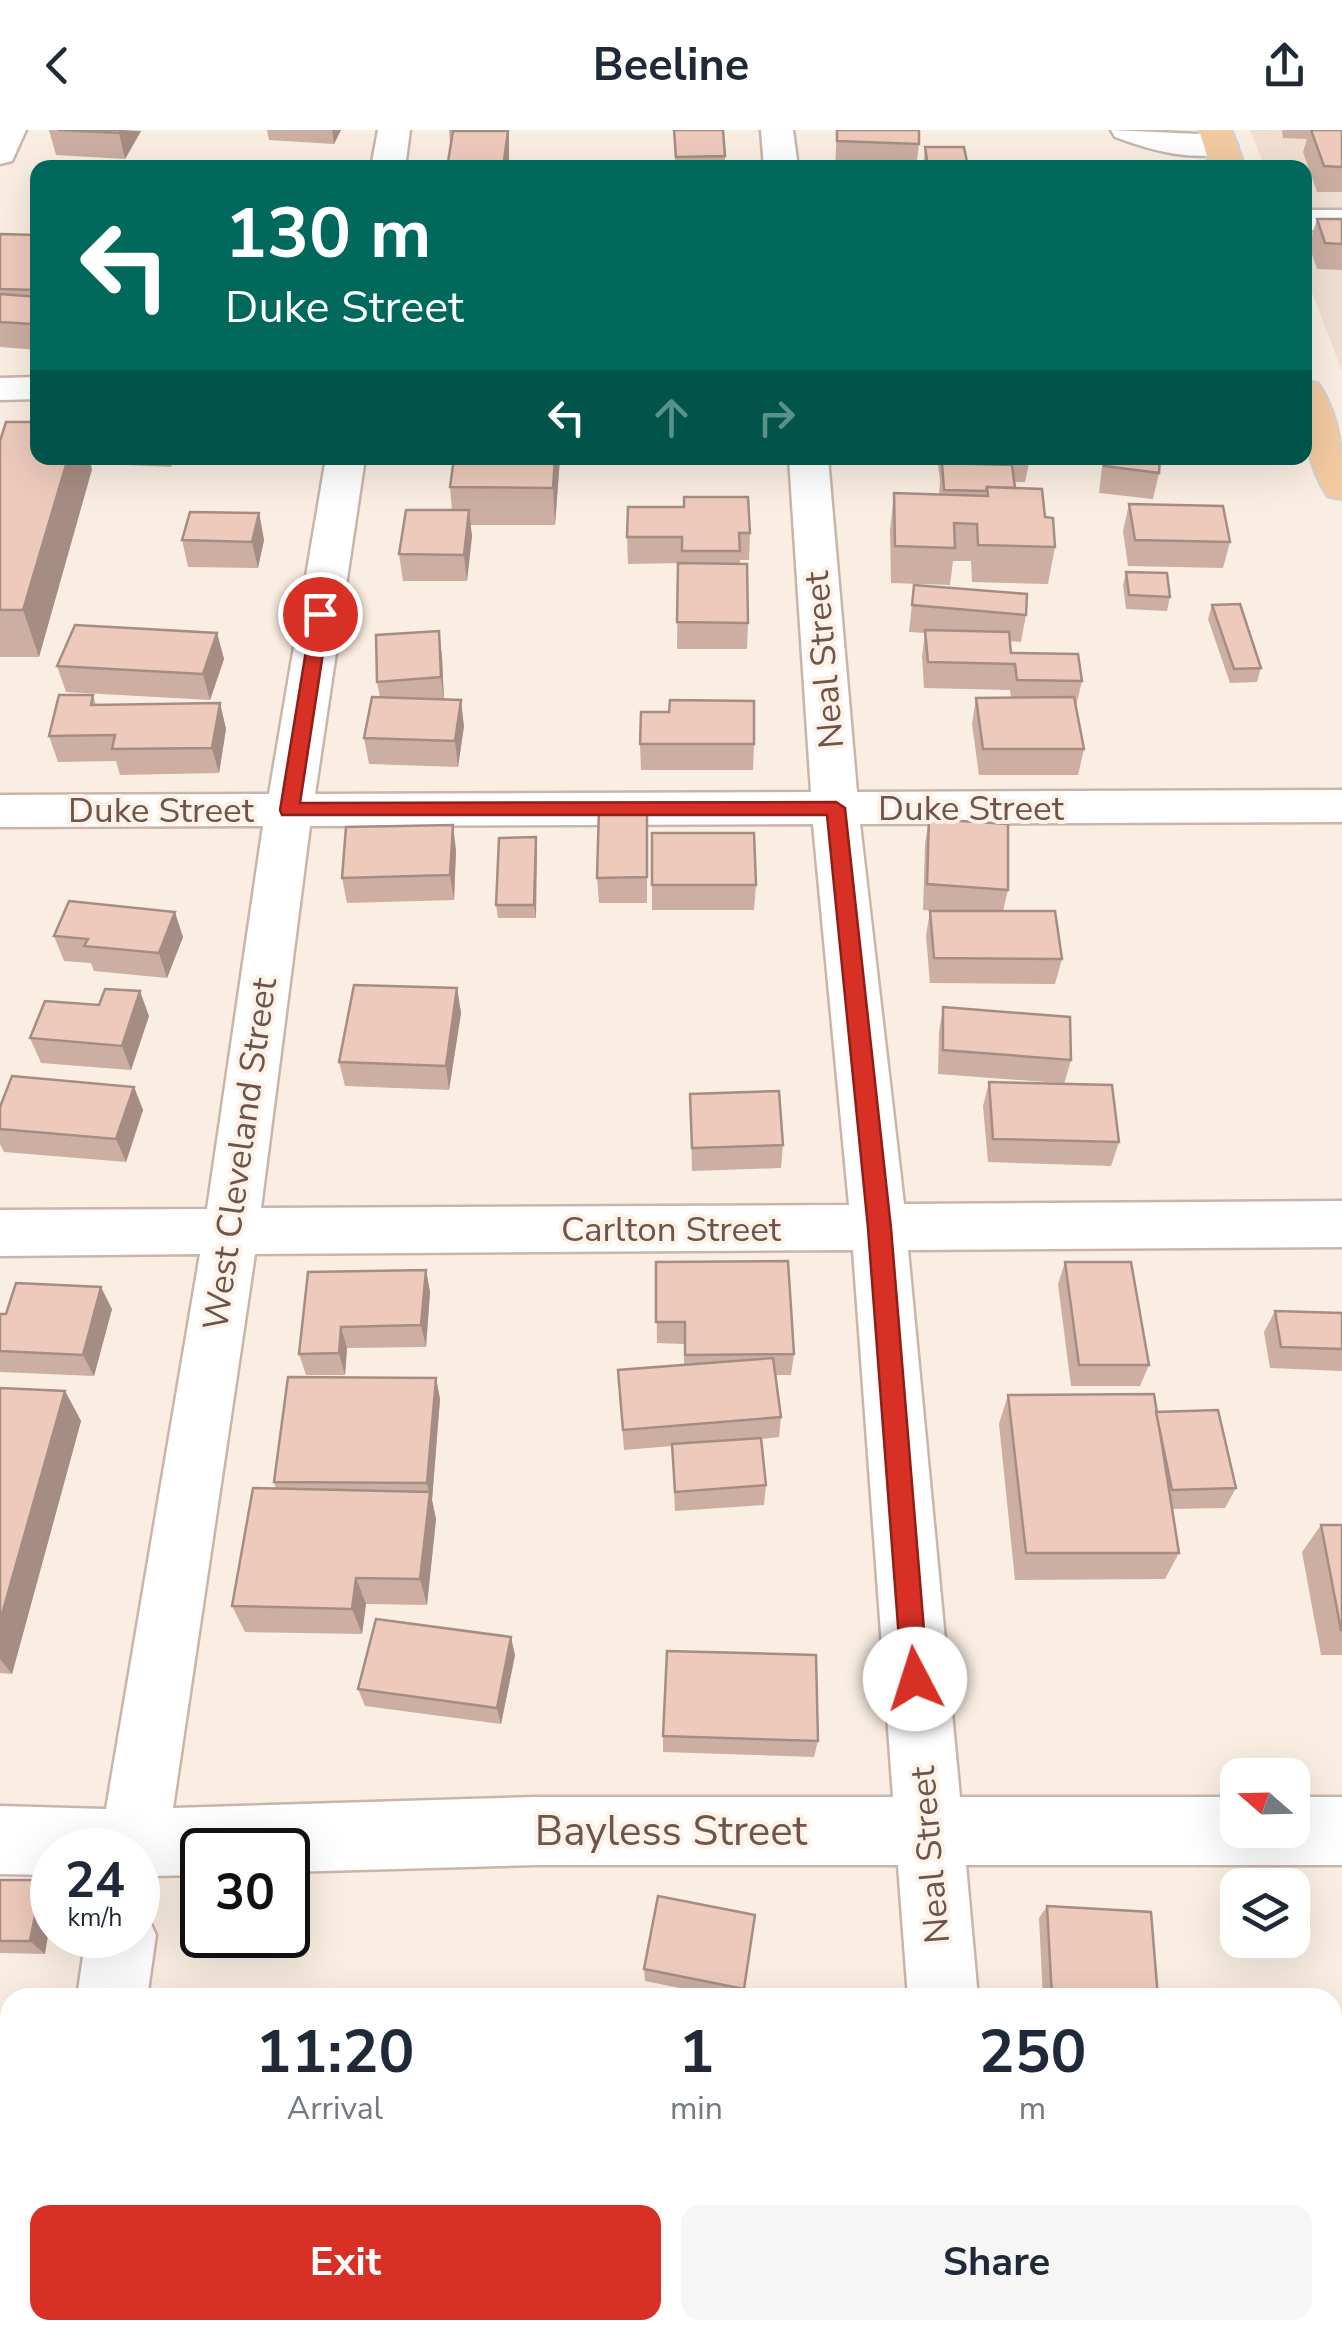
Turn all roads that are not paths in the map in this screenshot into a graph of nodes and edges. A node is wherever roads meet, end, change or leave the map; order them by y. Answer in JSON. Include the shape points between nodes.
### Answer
{"nodes":[{"id":1,"x":10,"y":130,"type":"edge"},
{"id":2,"x":394,"y":130,"type":"edge"},
{"id":3,"x":777,"y":130,"type":"edge"},
{"id":4,"x":1128,"y":130,"type":"edge"},
{"id":5,"x":1221,"y":148,"type":"edge"},
{"id":6,"x":0,"y":154,"type":"edge"},
{"id":7,"x":389,"y":160,"type":"edge"},
{"id":8,"x":780,"y":160,"type":"edge"},
{"id":9,"x":1312,"y":220,"type":"edge"},
{"id":10,"x":1342,"y":220,"type":"edge"},
{"id":11,"x":0,"y":388,"type":"edge"},
{"id":12,"x":30,"y":388,"type":"edge"},
{"id":13,"x":1312,"y":410,"type":"edge"},
{"id":14,"x":344,"y":465,"type":"edge"},
{"id":15,"x":809,"y":465,"type":"edge"},
{"id":16,"x":1342,"y":486,"type":"edge"},
{"id":17,"x":1342,"y":806,"type":"edge"},
{"id":18,"x":836,"y":808,"type":"junction"},
{"id":19,"x":289,"y":810,"type":"junction"},
{"id":20,"x":0,"y":811,"type":"edge"},
{"id":21,"x":1342,"y":1224,"type":"edge"},
{"id":22,"x":879,"y":1228,"type":"junction"},
{"id":23,"x":231,"y":1232,"type":"junction"},
{"id":24,"x":0,"y":1233,"type":"edge"},
{"id":25,"x":137,"y":1828,"type":"edge"},
{"id":26,"x":927,"y":1830,"type":"junction"},
{"id":27,"x":1342,"y":1831,"type":"edge"},
{"id":28,"x":0,"y":1840,"type":"edge"},
{"id":29,"x":30,"y":1841,"type":"edge"},
{"id":30,"x":160,"y":1845,"type":"edge"},
{"id":31,"x":117,"y":1958,"type":"edge"},
{"id":32,"x":113,"y":1988,"type":"edge"},
{"id":33,"x":942,"y":1988,"type":"edge"}],
"edges":[{"from":1,"to":6,"type":"street"},
{"from":2,"to":7,"type":"street"},
{"from":3,"to":8,"type":"street"},
{"from":4,"to":5,"type":"street","via":[[1165,144]]},
{"from":9,"to":10,"type":"street"},
{"from":11,"to":12,"type":"street"},
{"from":13,"to":16,"type":"main road"},
{"from":14,"to":19,"type":"street","name":"West Cleveland Street"},
{"from":15,"to":18,"type":"street","name":"Neal Street"},
{"from":17,"to":18,"type":"street","name":"Duke Street"},
{"from":18,"to":19,"type":"street","name":"Duke Street"},
{"from":18,"to":22,"type":"street","name":"Neal Street"},
{"from":19,"to":20,"type":"street","name":"Duke Street"},
{"from":19,"to":23,"type":"street","name":"West Cleveland Street"},
{"from":21,"to":22,"type":"street","name":"Carlton Street"},
{"from":22,"to":23,"type":"street","name":"Carlton Street"},
{"from":22,"to":26,"type":"street","name":"Neal Street"},
{"from":23,"to":24,"type":"street","name":"Carlton Street"},
{"from":23,"to":25,"type":"street","name":"West Cleveland Street"},
{"from":26,"to":27,"type":"street","name":"Bayless Street"},
{"from":26,"to":30,"type":"street","name":"Bayless Street","via":[[536,1832]]},
{"from":26,"to":33,"type":"street","name":"Neal Street"},
{"from":28,"to":29,"type":"street","name":"Bayless Street"},
{"from":31,"to":32,"type":"street"}]}
